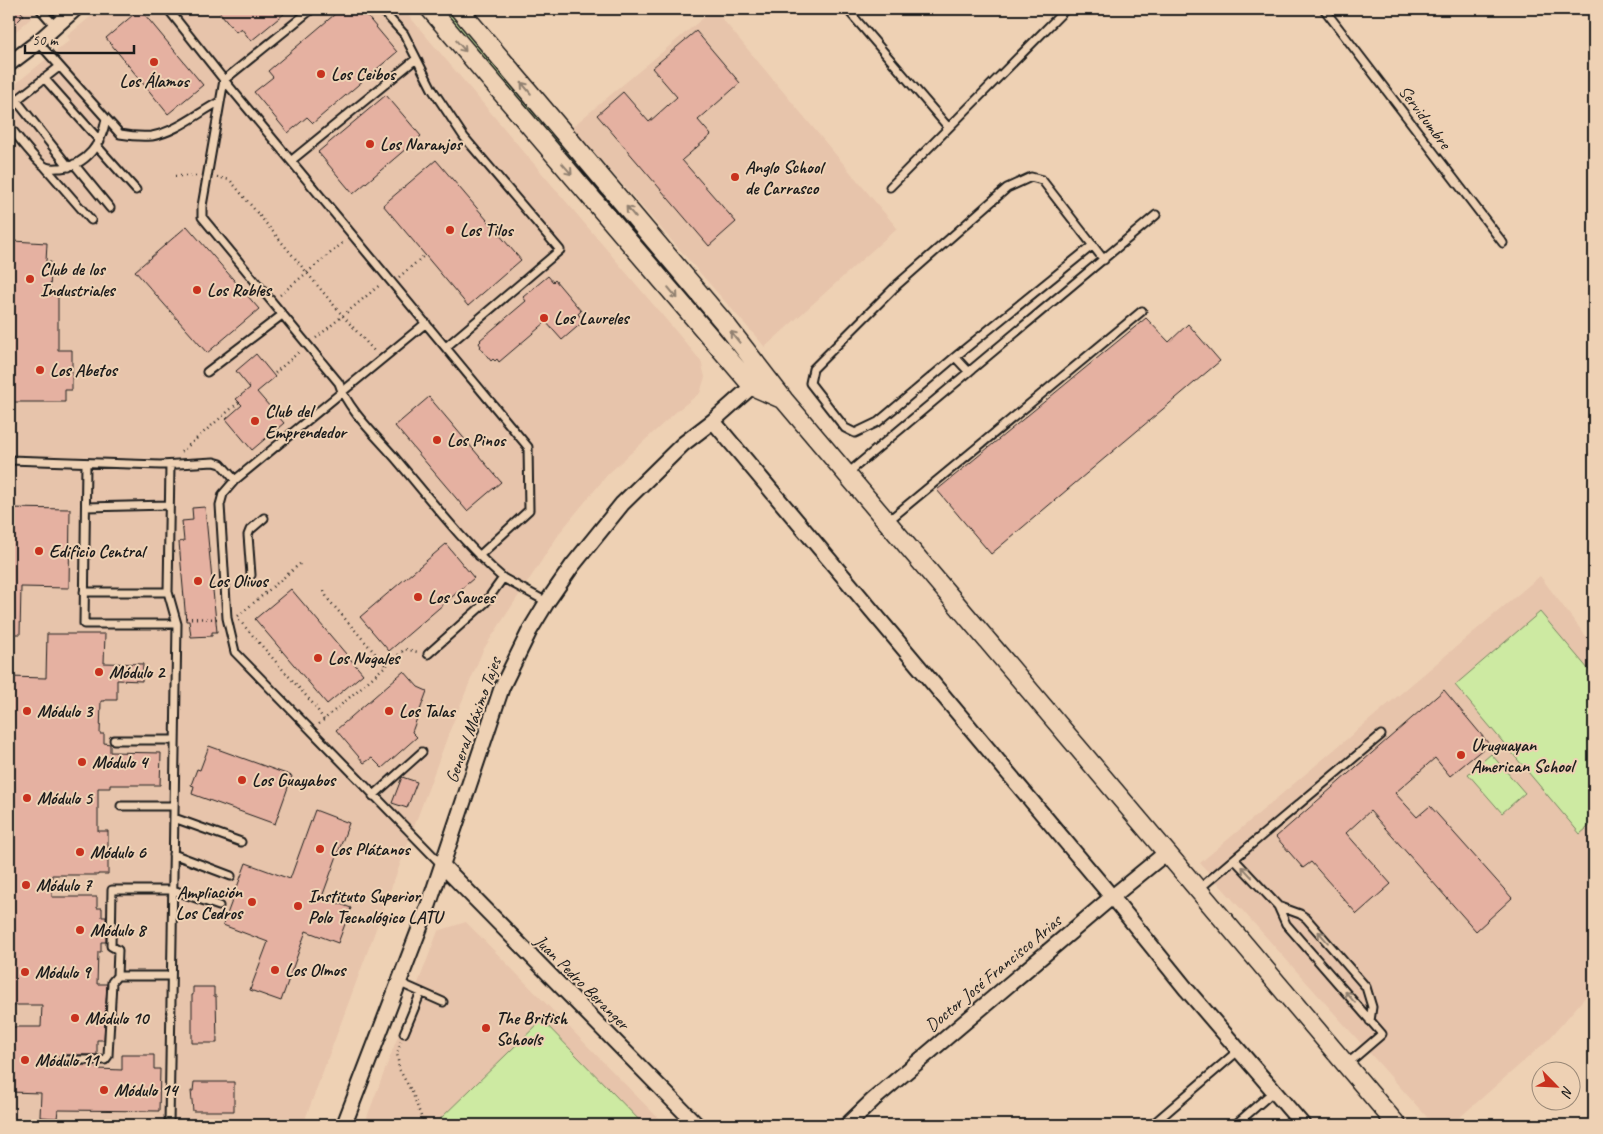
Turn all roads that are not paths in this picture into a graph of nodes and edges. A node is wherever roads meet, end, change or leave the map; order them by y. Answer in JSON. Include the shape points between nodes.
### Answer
{"nodes":[{"id":1,"x":40,"y":9,"type":"edge"},
{"id":2,"x":75,"y":9,"type":"edge"},
{"id":3,"x":168,"y":9,"type":"edge"},
{"id":4,"x":312,"y":9,"type":"edge"},
{"id":5,"x":381,"y":9,"type":"edge"},
{"id":6,"x":430,"y":9,"type":"edge"},
{"id":7,"x":459,"y":9,"type":"edge"},
{"id":8,"x":847,"y":9,"type":"edge"},
{"id":9,"x":1066,"y":9,"type":"edge"},
{"id":10,"x":1324,"y":9,"type":"edge"},
{"id":11,"x":58,"y":18,"type":"edge"},
{"id":12,"x":38,"y":42,"type":"junction"},
{"id":13,"x":416,"y":58,"type":"junction"},
{"id":14,"x":9,"y":64,"type":"edge"},
{"id":15,"x":59,"y":67,"type":"junction"},
{"id":16,"x":44,"y":78,"type":"junction"},
{"id":17,"x":224,"y":80,"type":"junction"},
{"id":18,"x":16,"y":100,"type":"junction"},
{"id":19,"x":219,"y":102,"type":"junction"},
{"id":20,"x":9,"y":106,"type":"edge"},
{"id":21,"x":106,"y":119,"type":"junction"},
{"id":22,"x":9,"y":126,"type":"edge"},
{"id":23,"x":948,"y":128,"type":"junction"},
{"id":24,"x":98,"y":143,"type":"junction"},
{"id":25,"x":292,"y":160,"type":"junction"},
{"id":26,"x":71,"y":166,"type":"junction"},
{"id":27,"x":46,"y":167,"type":"junction"},
{"id":28,"x":890,"y":186,"type":"dead end"},
{"id":29,"x":136,"y":190,"type":"dead end"},
{"id":30,"x":110,"y":208,"type":"dead end"},
{"id":31,"x":1156,"y":215,"type":"dead end"},
{"id":32,"x":91,"y":220,"type":"dead end"},
{"id":33,"x":1503,"y":243,"type":"dead end"},
{"id":34,"x":1093,"y":245,"type":"junction"},
{"id":35,"x":1104,"y":260,"type":"junction"},
{"id":36,"x":1142,"y":311,"type":"dead end"},
{"id":37,"x":282,"y":315,"type":"junction"},
{"id":38,"x":426,"y":323,"type":"junction"},
{"id":39,"x":446,"y":347,"type":"junction"},
{"id":40,"x":955,"y":357,"type":"junction"},
{"id":41,"x":207,"y":372,"type":"dead end"},
{"id":42,"x":969,"y":372,"type":"junction"},
{"id":43,"x":766,"y":375,"type":"junction"},
{"id":44,"x":752,"y":386,"type":"junction"},
{"id":45,"x":342,"y":393,"type":"junction"},
{"id":46,"x":784,"y":400,"type":"junction"},
{"id":47,"x":713,"y":421,"type":"junction"},
{"id":48,"x":9,"y":460,"type":"edge"},
{"id":49,"x":86,"y":464,"type":"junction"},
{"id":50,"x":170,"y":465,"type":"junction"},
{"id":51,"x":848,"y":473,"type":"junction"},
{"id":52,"x":235,"y":480,"type":"junction"},
{"id":53,"x":169,"y":505,"type":"junction"},
{"id":54,"x":86,"y":507,"type":"junction"},
{"id":55,"x":264,"y":518,"type":"dead end"},
{"id":56,"x":887,"y":522,"type":"junction"},
{"id":57,"x":479,"y":556,"type":"junction"},
{"id":58,"x":251,"y":575,"type":"dead end"},
{"id":59,"x":503,"y":578,"type":"junction"},
{"id":60,"x":84,"y":592,"type":"junction"},
{"id":61,"x":168,"y":592,"type":"junction"},
{"id":62,"x":547,"y":602,"type":"junction"},
{"id":63,"x":177,"y":621,"type":"junction"},
{"id":64,"x":428,"y":654,"type":"road end"},
{"id":65,"x":1380,"y":735,"type":"dead end"},
{"id":66,"x":114,"y":740,"type":"dead end"},
{"id":67,"x":176,"y":740,"type":"junction"},
{"id":68,"x":422,"y":752,"type":"dead end"},
{"id":69,"x":373,"y":796,"type":"junction"},
{"id":70,"x":121,"y":806,"type":"dead end"},
{"id":71,"x":174,"y":806,"type":"junction"},
{"id":72,"x":174,"y":818,"type":"junction"},
{"id":73,"x":241,"y":842,"type":"dead end"},
{"id":74,"x":1167,"y":852,"type":"junction"},
{"id":75,"x":174,"y":854,"type":"junction"},
{"id":76,"x":1234,"y":858,"type":"junction"},
{"id":77,"x":442,"y":865,"type":"junction"},
{"id":78,"x":231,"y":876,"type":"dead end"},
{"id":79,"x":173,"y":890,"type":"junction"},
{"id":80,"x":1198,"y":890,"type":"junction"},
{"id":81,"x":1112,"y":897,"type":"junction"},
{"id":82,"x":219,"y":906,"type":"dead end"},
{"id":83,"x":1278,"y":906,"type":"junction"},
{"id":84,"x":116,"y":976,"type":"junction"},
{"id":85,"x":170,"y":976,"type":"junction"},
{"id":86,"x":398,"y":982,"type":"junction"},
{"id":87,"x":420,"y":992,"type":"junction"},
{"id":88,"x":443,"y":1002,"type":"dead end"},
{"id":89,"x":1370,"y":1021,"type":"junction"},
{"id":90,"x":404,"y":1033,"type":"road end"},
{"id":91,"x":1239,"y":1050,"type":"junction"},
{"id":92,"x":63,"y":1060,"type":"dead end"},
{"id":93,"x":1346,"y":1065,"type":"junction"},
{"id":94,"x":1274,"y":1091,"type":"junction"},
{"id":95,"x":169,"y":1125,"type":"edge"},
{"id":96,"x":344,"y":1125,"type":"edge"},
{"id":97,"x":697,"y":1125,"type":"edge"},
{"id":98,"x":847,"y":1125,"type":"edge"},
{"id":99,"x":1152,"y":1125,"type":"edge"},
{"id":100,"x":1235,"y":1125,"type":"edge"},
{"id":101,"x":1303,"y":1125,"type":"edge"},
{"id":102,"x":1397,"y":1125,"type":"edge"}],
"edges":[{"from":1,"to":11,"type":"lane"},
{"from":2,"to":11,"type":"street"},
{"from":3,"to":17,"type":"lane"},
{"from":4,"to":17,"type":"lane"},
{"from":5,"to":13,"type":"lane","via":[[404,34]]},
{"from":6,"to":44,"type":"street","one_way":true},
{"from":43,"to":7,"type":"street","one_way":true},
{"from":8,"to":23,"type":"lane"},
{"from":9,"to":23,"type":"lane"},
{"from":10,"to":33,"type":"lane","name":"Servidumbre"},
{"from":11,"to":12,"type":"street"},
{"from":12,"to":14,"type":"street"},
{"from":12,"to":15,"type":"lane"},
{"from":13,"to":25,"type":"lane"},
{"from":13,"to":39,"type":"lane","via":[[464,137],[560,250]]},
{"from":15,"to":16,"type":"lane"},
{"from":15,"to":21,"type":"lane"},
{"from":16,"to":18,"type":"lane"},
{"from":16,"to":24,"type":"lane"},
{"from":17,"to":19,"type":"lane"},
{"from":17,"to":25,"type":"lane"},
{"from":18,"to":20,"type":"lane"},
{"from":18,"to":26,"type":"lane"},
{"from":19,"to":21,"type":"lane","via":[[167,132],[153,136],[120,134]]},
{"from":19,"to":37,"type":"lane","via":[[202,217]]},
{"from":21,"to":24,"type":"lane"},
{"from":22,"to":27,"type":"lane"},
{"from":23,"to":28,"type":"lane"},
{"from":24,"to":26,"type":"lane","via":[[86,158]]},
{"from":24,"to":29,"type":"lane"},
{"from":25,"to":38,"type":"lane"},
{"from":26,"to":27,"type":"lane"},
{"from":26,"to":30,"type":"lane"},
{"from":27,"to":32,"type":"lane"},
{"from":31,"to":35,"type":"lane"},
{"from":34,"to":35,"type":"lane"},
{"from":34,"to":40,"type":"lane"},
{"from":34,"to":40,"type":"lane","via":[[1042,180],[1031,177],[1007,188],[898,284],[813,369],[810,383],[845,428],[855,433],[878,422]]},
{"from":35,"to":42,"type":"lane"},
{"from":36,"to":56,"type":"lane"},
{"from":37,"to":41,"type":"lane"},
{"from":37,"to":45,"type":"lane","via":[[339,383]]},
{"from":38,"to":39,"type":"lane"},
{"from":38,"to":45,"type":"lane"},
{"from":39,"to":57,"type":"lane","via":[[528,447],[530,510]]},
{"from":40,"to":42,"type":"lane"},
{"from":42,"to":51,"type":"lane"},
{"from":43,"to":44,"type":"street","name":"General Máximo Tajes"},
{"from":43,"to":46,"type":"street"},
{"from":44,"to":46,"type":"street"},
{"from":44,"to":47,"type":"street","name":"General Máximo Tajes"},
{"from":45,"to":52,"type":"lane"},
{"from":45,"to":57,"type":"lane"},
{"from":46,"to":51,"type":"street"},
{"from":47,"to":62,"type":"street","name":"General Máximo Tajes","via":[[683,444],[622,504]]},
{"from":47,"to":81,"type":"street"},
{"from":48,"to":49,"type":"lane"},
{"from":49,"to":50,"type":"lane"},
{"from":49,"to":54,"type":"lane"},
{"from":50,"to":52,"type":"lane","via":[[214,462],[221,464]]},
{"from":50,"to":53,"type":"lane"},
{"from":51,"to":56,"type":"street"},
{"from":52,"to":69,"type":"lane","via":[[223,494],[220,504],[227,618],[235,652]]},
{"from":53,"to":54,"type":"lane"},
{"from":53,"to":61,"type":"lane"},
{"from":54,"to":60,"type":"lane"},
{"from":55,"to":58,"type":"lane","via":[[248,535]]},
{"from":56,"to":74,"type":"street"},
{"from":57,"to":59,"type":"lane"},
{"from":59,"to":62,"type":"lane"},
{"from":59,"to":64,"type":"lane","via":[[485,603]]},
{"from":60,"to":61,"type":"lane"},
{"from":60,"to":63,"type":"lane","via":[[84,624]]},
{"from":61,"to":63,"type":"lane"},
{"from":62,"to":77,"type":"street","name":"General Máximo Tajes","via":[[502,687]]},
{"from":63,"to":67,"type":"lane"},
{"from":65,"to":76,"type":"lane"},
{"from":66,"to":67,"type":"lane"},
{"from":67,"to":71,"type":"lane"},
{"from":68,"to":69,"type":"lane"},
{"from":69,"to":77,"type":"lane"},
{"from":70,"to":71,"type":"lane"},
{"from":71,"to":72,"type":"lane"},
{"from":72,"to":73,"type":"lane"},
{"from":72,"to":75,"type":"lane"},
{"from":74,"to":80,"type":"street"},
{"from":74,"to":81,"type":"street","name":"Doctor José Francisco Arias"},
{"from":75,"to":78,"type":"lane"},
{"from":75,"to":79,"type":"lane"},
{"from":76,"to":80,"type":"lane"},
{"from":83,"to":76,"type":"lane","one_way":true},
{"from":77,"to":86,"type":"street","name":"General Máximo Tajes"},
{"from":77,"to":97,"type":"street","name":"Juan Pedro Beranger"},
{"from":79,"to":82,"type":"lane"},
{"from":79,"to":84,"type":"lane","via":[[112,890],[111,946],[118,950]]},
{"from":79,"to":85,"type":"lane"},
{"from":80,"to":93,"type":"street"},
{"from":81,"to":91,"type":"street"},
{"from":81,"to":98,"type":"street","name":"Doctor José Francisco Arias"},
{"from":89,"to":83,"type":"lane","one_way":true,"via":[[1286,924]]},
{"from":89,"to":83,"type":"lane","one_way":true,"via":[[1372,1007],[1366,986],[1306,918]]},
{"from":84,"to":85,"type":"lane"},
{"from":84,"to":92,"type":"lane","via":[[112,982],[108,1056],[105,1060]]},
{"from":85,"to":95,"type":"lane"},
{"from":86,"to":87,"type":"lane"},
{"from":86,"to":96,"type":"street","name":"General Máximo Tajes"},
{"from":87,"to":88,"type":"lane"},
{"from":87,"to":90,"type":"lane"},
{"from":89,"to":93,"type":"lane","via":[[1382,1034]]},
{"from":91,"to":94,"type":"street"},
{"from":91,"to":99,"type":"lane"},
{"from":93,"to":102,"type":"street"},
{"from":94,"to":100,"type":"lane"},
{"from":94,"to":101,"type":"street"}]}
